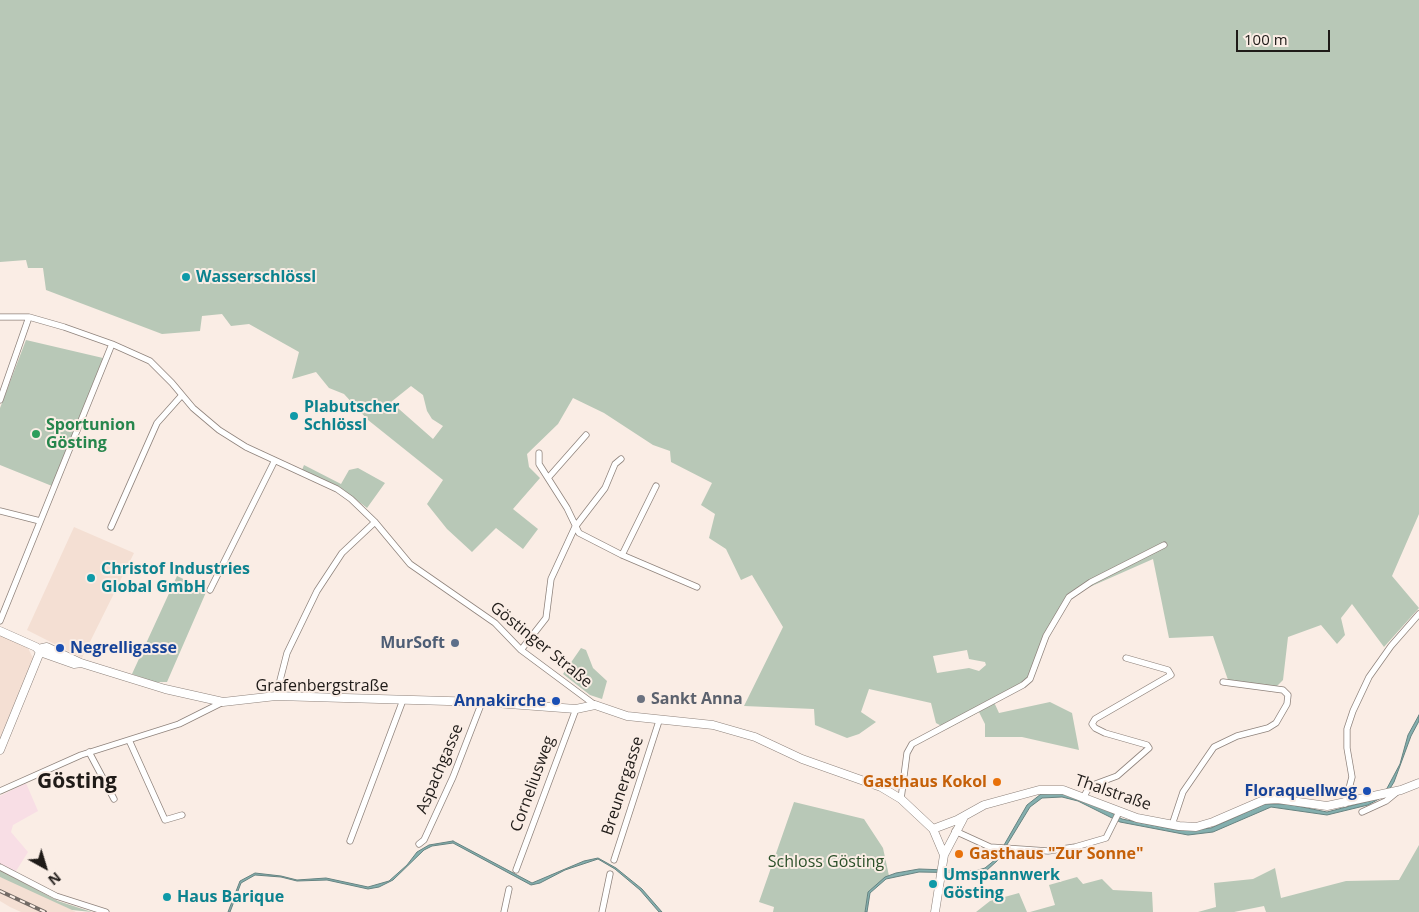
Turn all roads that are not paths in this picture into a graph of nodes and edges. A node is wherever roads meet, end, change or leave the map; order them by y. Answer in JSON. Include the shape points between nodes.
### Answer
{"nodes":[{"id":1,"x":0,"y":317,"type":"edge"},
{"id":2,"x":29,"y":317,"type":"junction"},
{"id":3,"x":112,"y":344,"type":"junction"},
{"id":4,"x":182,"y":395,"type":"junction"},
{"id":5,"x":0,"y":400,"type":"edge"},
{"id":6,"x":586,"y":435,"type":"dead end"},
{"id":7,"x":539,"y":453,"type":"dead end"},
{"id":8,"x":621,"y":459,"type":"dead end"},
{"id":9,"x":274,"y":462,"type":"junction"},
{"id":10,"x":548,"y":478,"type":"junction"},
{"id":11,"x":656,"y":486,"type":"dead end"},
{"id":12,"x":0,"y":511,"type":"edge"},
{"id":13,"x":40,"y":521,"type":"junction"},
{"id":14,"x":375,"y":522,"type":"junction"},
{"id":15,"x":111,"y":527,"type":"dead end"},
{"id":16,"x":575,"y":528,"type":"junction"},
{"id":17,"x":1164,"y":545,"type":"dead end"},
{"id":18,"x":622,"y":555,"type":"junction"},
{"id":19,"x":697,"y":587,"type":"dead end"},
{"id":20,"x":210,"y":590,"type":"dead end"},
{"id":21,"x":1419,"y":614,"type":"edge"},
{"id":22,"x":0,"y":621,"type":"edge"},
{"id":23,"x":0,"y":631,"type":"edge"},
{"id":24,"x":39,"y":650,"type":"junction"},
{"id":25,"x":521,"y":650,"type":"junction"},
{"id":26,"x":1126,"y":658,"type":"dead end"},
{"id":27,"x":1222,"y":682,"type":"dead end"},
{"id":28,"x":276,"y":696,"type":"junction"},
{"id":29,"x":403,"y":700,"type":"junction"},
{"id":30,"x":224,"y":702,"type":"junction"},
{"id":31,"x":482,"y":702,"type":"junction"},
{"id":32,"x":595,"y":705,"type":"junction"},
{"id":33,"x":576,"y":709,"type":"junction"},
{"id":34,"x":658,"y":720,"type":"junction"},
{"id":35,"x":129,"y":740,"type":"junction"},
{"id":36,"x":0,"y":750,"type":"edge"},
{"id":37,"x":89,"y":752,"type":"junction"},
{"id":38,"x":1419,"y":783,"type":"edge"},
{"id":39,"x":0,"y":791,"type":"edge"},
{"id":40,"x":1395,"y":791,"type":"junction"},
{"id":41,"x":1084,"y":796,"type":"junction"},
{"id":42,"x":114,"y":799,"type":"dead end"},
{"id":43,"x":901,"y":799,"type":"junction"},
{"id":44,"x":1345,"y":804,"type":"junction"},
{"id":45,"x":1362,"y":812,"type":"dead end"},
{"id":46,"x":1118,"y":814,"type":"junction"},
{"id":47,"x":182,"y":815,"type":"dead end"},
{"id":48,"x":965,"y":816,"type":"junction"},
{"id":49,"x":1172,"y":825,"type":"junction"},
{"id":50,"x":932,"y":829,"type":"junction"},
{"id":51,"x":955,"y":831,"type":"junction"},
{"id":52,"x":350,"y":841,"type":"dead end"},
{"id":53,"x":419,"y":844,"type":"dead end"},
{"id":54,"x":944,"y":855,"type":"junction"},
{"id":55,"x":614,"y":860,"type":"dead end"},
{"id":56,"x":0,"y":867,"type":"edge"},
{"id":57,"x":516,"y":870,"type":"dead end"},
{"id":58,"x":610,"y":874,"type":"dead end"},
{"id":59,"x":509,"y":889,"type":"dead end"},
{"id":60,"x":106,"y":912,"type":"edge"},
{"id":61,"x":504,"y":912,"type":"edge"},
{"id":62,"x":602,"y":912,"type":"edge"},
{"id":63,"x":935,"y":912,"type":"edge"}],
"edges":[{"from":1,"to":2,"type":"street","name":"Göstinger Straße"},
{"from":2,"to":3,"type":"street","name":"Göstinger Straße"},
{"from":2,"to":5,"type":"street"},
{"from":3,"to":4,"type":"street","name":"Göstinger Straße","via":[[150,361]]},
{"from":3,"to":13,"type":"street"},
{"from":4,"to":9,"type":"street","name":"Göstinger Straße","via":[[219,430]]},
{"from":4,"to":15,"type":"street","via":[[158,423]]},
{"from":6,"to":10,"type":"street"},
{"from":7,"to":10,"type":"street","via":[[538,464]]},
{"from":8,"to":16,"type":"street","via":[[615,464],[605,488]]},
{"from":9,"to":14,"type":"street","name":"Göstinger Straße","via":[[337,489]]},
{"from":9,"to":20,"type":"street"},
{"from":10,"to":16,"type":"street"},
{"from":11,"to":18,"type":"street"},
{"from":12,"to":13,"type":"street"},
{"from":13,"to":22,"type":"street"},
{"from":14,"to":25,"type":"street","name":"Göstinger Straße","via":[[410,564],[496,623]]},
{"from":14,"to":28,"type":"street","via":[[342,553],[318,590],[287,653]]},
{"from":16,"to":18,"type":"street"},
{"from":16,"to":25,"type":"street","via":[[551,579],[546,618]]},
{"from":17,"to":43,"type":"street","via":[[1091,582],[1069,597],[1046,636],[1030,679],[1023,685],[912,744],[907,754]]},
{"from":18,"to":19,"type":"street"},
{"from":21,"to":44,"type":"street","via":[[1369,677],[1354,711],[1347,729],[1352,777]]},
{"from":23,"to":24,"type":"street"},
{"from":24,"to":30,"type":"street","via":[[46,647],[81,663],[187,695]]},
{"from":24,"to":36,"type":"street"},
{"from":25,"to":32,"type":"street","name":"Göstinger Straße"},
{"from":26,"to":41,"type":"street","via":[[1168,670],[1171,675],[1095,719],[1092,724],[1105,733],[1149,748],[1117,776],[1090,786]]},
{"from":27,"to":49,"type":"street","via":[[1283,690],[1288,695],[1287,704],[1276,723],[1268,728],[1237,736],[1214,747],[1183,792]]},
{"from":28,"to":29,"type":"street","name":"Grafenbergstraße"},
{"from":28,"to":30,"type":"street","name":"Grafenbergstraße"},
{"from":29,"to":31,"type":"street","name":"Grafenbergstraße"},
{"from":29,"to":52,"type":"street","name":"Grafenbergstraße"},
{"from":30,"to":35,"type":"street","name":"Grafenbergstraße","via":[[179,724]]},
{"from":31,"to":33,"type":"street","name":"Grafenbergstraße"},
{"from":31,"to":53,"type":"street","name":"Aspachgasse","via":[[453,777],[424,840]]},
{"from":32,"to":33,"type":"street","name":"Grafenbergstraße"},
{"from":32,"to":34,"type":"street","name":"Göstinger Straße","via":[[627,716]]},
{"from":33,"to":57,"type":"street","name":"Corneliusweg"},
{"from":34,"to":43,"type":"street","name":"Göstinger Straße","via":[[698,722],[755,737],[802,759],[882,787]]},
{"from":34,"to":55,"type":"street","name":"Breunergasse"},
{"from":35,"to":37,"type":"street","name":"Grafenbergstraße"},
{"from":35,"to":47,"type":"street","via":[[165,820]]},
{"from":37,"to":39,"type":"street","name":"Grafenbergstraße"},
{"from":37,"to":42,"type":"street"},
{"from":38,"to":40,"type":"street","name":"Thalstraße"},
{"from":40,"to":44,"type":"street","name":"Thalstraße"},
{"from":40,"to":45,"type":"street","name":"Thalstraße","via":[[1386,801]]},
{"from":41,"to":46,"type":"street","name":"Thalstraße"},
{"from":41,"to":48,"type":"street","name":"Thalstraße","via":[[1063,790],[1039,790],[984,805]]},
{"from":43,"to":50,"type":"street","name":"Göstinger Straße"},
{"from":44,"to":49,"type":"street","name":"Thalstraße","via":[[1327,806],[1264,800],[1196,827]]},
{"from":46,"to":49,"type":"street","name":"Thalstraße"},
{"from":46,"to":51,"type":"street","via":[[1106,838],[1048,851],[990,847]]},
{"from":48,"to":50,"type":"street"},
{"from":48,"to":51,"type":"street"},
{"from":50,"to":54,"type":"street","name":"Göstinger Straße"},
{"from":51,"to":54,"type":"street"},
{"from":54,"to":63,"type":"street"},
{"from":56,"to":60,"type":"street","via":[[56,896]]},
{"from":58,"to":62,"type":"street"},
{"from":59,"to":61,"type":"street"}]}
